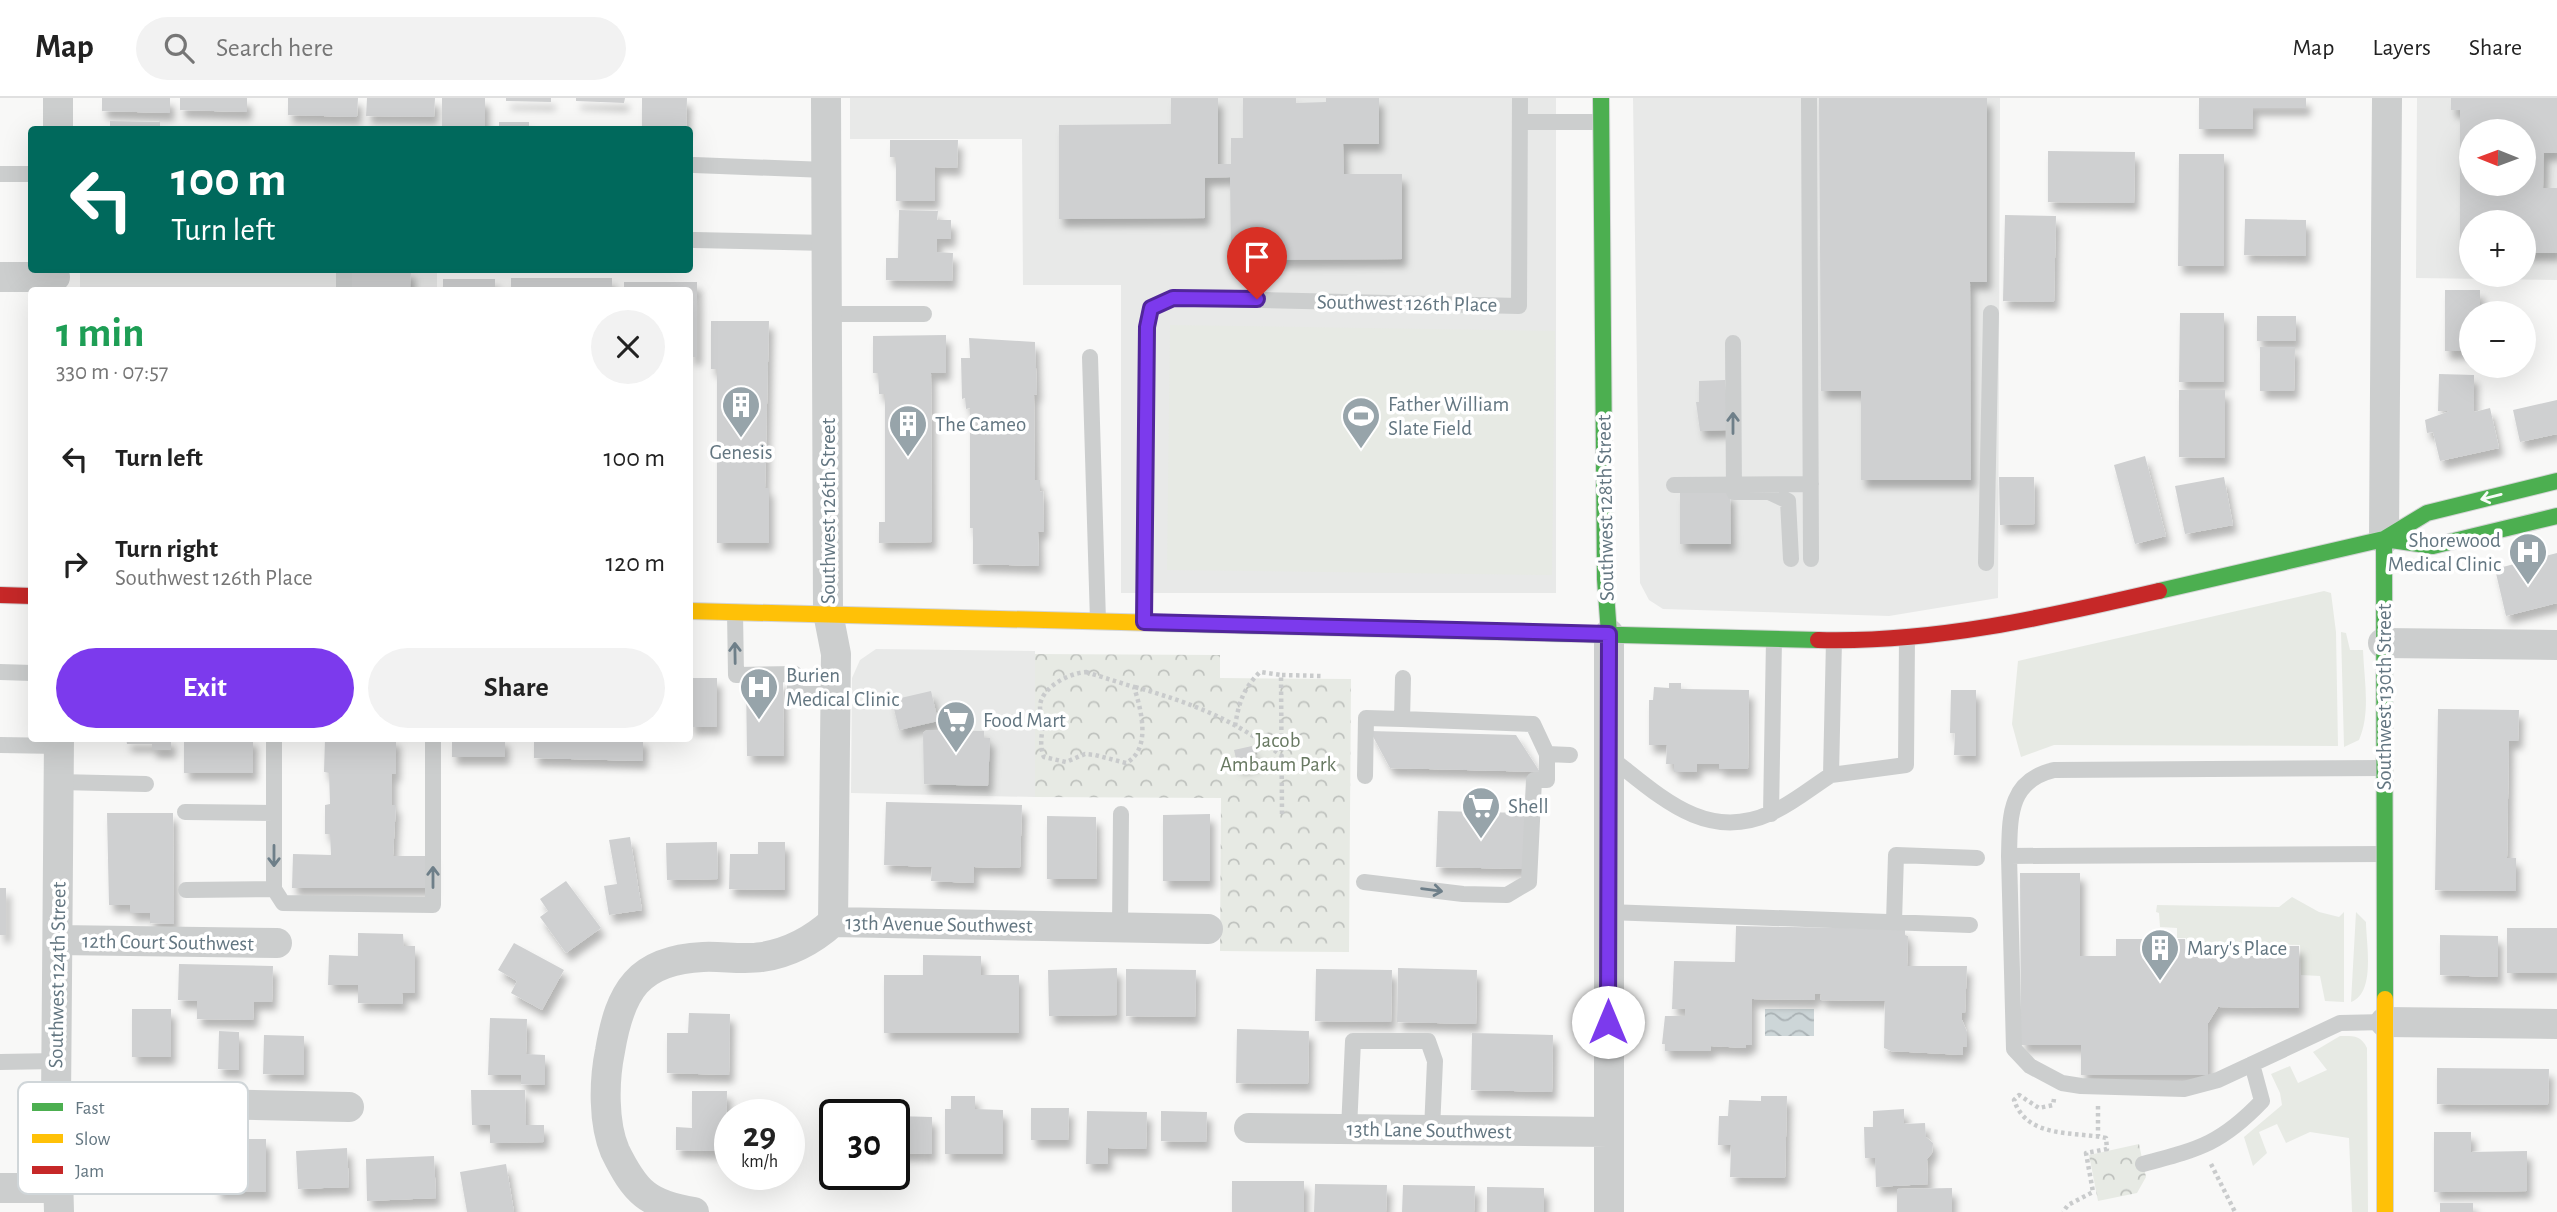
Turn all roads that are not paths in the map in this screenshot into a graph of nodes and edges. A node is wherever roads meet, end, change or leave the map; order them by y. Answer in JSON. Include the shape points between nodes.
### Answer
{"nodes":[{"id":1,"x":58,"y":98,"type":"edge"},
{"id":2,"x":826,"y":98,"type":"edge"},
{"id":3,"x":1520,"y":98,"type":"edge"},
{"id":4,"x":1601,"y":98,"type":"edge"},
{"id":5,"x":1809,"y":98,"type":"edge"},
{"id":6,"x":2387,"y":98,"type":"edge"},
{"id":7,"x":1520,"y":122,"type":"junction"},
{"id":8,"x":1601,"y":122,"type":"junction"},
{"id":9,"x":58,"y":126,"type":"edge"},
{"id":10,"x":694,"y":165,"type":"dead end"},
{"id":11,"x":826,"y":170,"type":"junction"},
{"id":12,"x":0,"y":174,"type":"edge"},
{"id":13,"x":28,"y":174,"type":"edge"},
{"id":14,"x":694,"y":240,"type":"dead end"},
{"id":15,"x":827,"y":243,"type":"junction"},
{"id":16,"x":0,"y":277,"type":"edge"},
{"id":17,"x":56,"y":279,"type":"edge"},
{"id":18,"x":925,"y":313,"type":"dead end"},
{"id":19,"x":1991,"y":313,"type":"dead end"},
{"id":20,"x":827,"y":314,"type":"junction"},
{"id":21,"x":1733,"y":343,"type":"dead end"},
{"id":22,"x":1090,"y":357,"type":"dead end"},
{"id":23,"x":2557,"y":481,"type":"edge"},
{"id":24,"x":1811,"y":484,"type":"junction"},
{"id":25,"x":1733,"y":485,"type":"junction"},
{"id":26,"x":1676,"y":490,"type":"dead end"},
{"id":27,"x":2557,"y":516,"type":"edge"},
{"id":28,"x":2384,"y":539,"type":"junction"},
{"id":29,"x":1791,"y":559,"type":"dead end"},
{"id":30,"x":1811,"y":559,"type":"dead end"},
{"id":31,"x":1986,"y":563,"type":"dead end"},
{"id":32,"x":0,"y":595,"type":"edge"},
{"id":33,"x":28,"y":596,"type":"edge"},
{"id":34,"x":693,"y":611,"type":"edge"},
{"id":35,"x":735,"y":612,"type":"junction"},
{"id":36,"x":828,"y":613,"type":"junction"},
{"id":37,"x":1098,"y":621,"type":"junction"},
{"id":38,"x":1144,"y":622,"type":"junction"},
{"id":39,"x":1609,"y":634,"type":"junction"},
{"id":40,"x":1907,"y":637,"type":"junction"},
{"id":41,"x":1774,"y":639,"type":"junction"},
{"id":42,"x":1834,"y":640,"type":"junction"},
{"id":43,"x":2384,"y":643,"type":"junction"},
{"id":44,"x":2557,"y":645,"type":"edge"},
{"id":45,"x":0,"y":672,"type":"edge"},
{"id":46,"x":28,"y":673,"type":"edge"},
{"id":47,"x":1403,"y":678,"type":"dead end"},
{"id":48,"x":836,"y":694,"type":"junction"},
{"id":49,"x":1402,"y":719,"type":"junction"},
{"id":50,"x":59,"y":742,"type":"edge"},
{"id":51,"x":274,"y":742,"type":"edge"},
{"id":52,"x":433,"y":742,"type":"edge"},
{"id":53,"x":0,"y":745,"type":"edge"},
{"id":54,"x":1546,"y":754,"type":"junction"},
{"id":55,"x":1570,"y":755,"type":"dead end"},
{"id":56,"x":1607,"y":755,"type":"junction"},
{"id":57,"x":2384,"y":768,"type":"junction"},
{"id":58,"x":1831,"y":775,"type":"junction"},
{"id":59,"x":1365,"y":776,"type":"dead end"},
{"id":60,"x":59,"y":782,"type":"junction"},
{"id":61,"x":146,"y":784,"type":"dead end"},
{"id":62,"x":185,"y":812,"type":"dead end"},
{"id":63,"x":274,"y":813,"type":"junction"},
{"id":64,"x":1121,"y":814,"type":"dead end"},
{"id":65,"x":1771,"y":814,"type":"junction"},
{"id":66,"x":2384,"y":853,"type":"junction"},
{"id":67,"x":2009,"y":856,"type":"junction"},
{"id":68,"x":1978,"y":858,"type":"dead end"},
{"id":69,"x":1364,"y":882,"type":"dead end"},
{"id":70,"x":274,"y":889,"type":"junction"},
{"id":71,"x":186,"y":890,"type":"dead end"},
{"id":72,"x":1608,"y":912,"type":"junction"},
{"id":73,"x":833,"y":922,"type":"junction"},
{"id":74,"x":1894,"y":922,"type":"junction"},
{"id":75,"x":1970,"y":925,"type":"dead end"},
{"id":76,"x":1120,"y":927,"type":"junction"},
{"id":77,"x":1208,"y":929,"type":"dead end"},
{"id":78,"x":58,"y":940,"type":"junction"},
{"id":79,"x":277,"y":943,"type":"dead end"},
{"id":80,"x":2385,"y":1022,"type":"junction"},
{"id":81,"x":2557,"y":1024,"type":"edge"},
{"id":82,"x":56,"y":1061,"type":"junction"},
{"id":83,"x":0,"y":1062,"type":"edge"},
{"id":84,"x":2252,"y":1064,"type":"junction"},
{"id":85,"x":56,"y":1082,"type":"edge"},
{"id":86,"x":248,"y":1105,"type":"edge"},
{"id":87,"x":349,"y":1107,"type":"dead end"},
{"id":88,"x":1249,"y":1128,"type":"dead end"},
{"id":89,"x":1349,"y":1129,"type":"junction"},
{"id":90,"x":1433,"y":1130,"type":"junction"},
{"id":91,"x":1608,"y":1132,"type":"junction"},
{"id":92,"x":2143,"y":1164,"type":"dead end"},
{"id":93,"x":0,"y":1188,"type":"edge"},
{"id":94,"x":18,"y":1192,"type":"edge"},
{"id":95,"x":30,"y":1194,"type":"edge"},
{"id":96,"x":59,"y":1200,"type":"edge"},
{"id":97,"x":694,"y":1212,"type":"edge"},
{"id":98,"x":1609,"y":1212,"type":"edge"},
{"id":99,"x":2385,"y":1212,"type":"edge"}],
"edges":[{"from":1,"to":9,"type":"street"},
{"from":2,"to":11,"type":"street","name":"Southwest 126th Street"},
{"from":3,"to":7,"type":"lane","name":"Southwest 126th Place"},
{"from":4,"to":8,"type":"main road","name":"Southwest 128th Street"},
{"from":5,"to":24,"type":"lane"},
{"from":6,"to":28,"type":"street","name":"Southwest 130th Street"},
{"from":7,"to":8,"type":"lane"},
{"from":7,"to":38,"type":"lane","name":"Southwest 126th Place","via":[[1519,306],[1173,298],[1151,308],[1147,327]]},
{"from":8,"to":39,"type":"main road","name":"Southwest 128th Street"},
{"from":10,"to":11,"type":"lane"},
{"from":11,"to":15,"type":"street","name":"Southwest 126th Street"},
{"from":12,"to":13,"type":"lane"},
{"from":14,"to":15,"type":"lane"},
{"from":15,"to":20,"type":"street","name":"Southwest 126th Street"},
{"from":16,"to":17,"type":"street"},
{"from":18,"to":20,"type":"lane"},
{"from":19,"to":31,"type":"lane"},
{"from":20,"to":36,"type":"street","name":"Southwest 126th Street"},
{"from":25,"to":21,"type":"lane","one_way":true},
{"from":22,"to":37,"type":"lane"},
{"from":23,"to":28,"type":"main road","one_way":true,"via":[[2427,513]]},
{"from":24,"to":25,"type":"lane"},
{"from":24,"to":30,"type":"lane"},
{"from":25,"to":26,"type":"lane"},
{"from":25,"to":29,"type":"lane","via":[[1734,492],[1769,492],[1788,501]]},
{"from":27,"to":28,"type":"main road","via":[[2433,546]]},
{"from":28,"to":40,"type":"main road","via":[[2022,623]]},
{"from":28,"to":43,"type":"main road","name":"Southwest 130th Street"},
{"from":32,"to":33,"type":"main road"},
{"from":34,"to":35,"type":"main road"},
{"from":35,"to":36,"type":"main road"},
{"from":48,"to":35,"type":"lane","one_way":true,"via":[[795,694],[795,674],[736,675]]},
{"from":36,"to":37,"type":"main road"},
{"from":36,"to":48,"type":"street","name":"Southwest 126th Street","via":[[836,654]]},
{"from":37,"to":38,"type":"main road"},
{"from":38,"to":39,"type":"main road"},
{"from":39,"to":41,"type":"main road"},
{"from":39,"to":56,"type":"street","name":"Southwest 128th Street"},
{"from":40,"to":42,"type":"main road"},
{"from":40,"to":58,"type":"lane","via":[[1906,765]]},
{"from":41,"to":42,"type":"main road"},
{"from":41,"to":65,"type":"lane"},
{"from":42,"to":58,"type":"lane"},
{"from":43,"to":44,"type":"street"},
{"from":43,"to":57,"type":"main road","name":"Southwest 130th Street"},
{"from":45,"to":46,"type":"lane"},
{"from":47,"to":49,"type":"lane"},
{"from":48,"to":73,"type":"street","name":"Southwest 126th Street"},
{"from":49,"to":54,"type":"lane","via":[[1533,724]]},
{"from":49,"to":59,"type":"lane","via":[[1366,718]]},
{"from":50,"to":53,"type":"lane"},
{"from":50,"to":60,"type":"street","name":"Southwest 124th Street"},
{"from":51,"to":63,"type":"lane"},
{"from":70,"to":52,"type":"lane","one_way":true,"via":[[283,902],[433,905]]},
{"from":54,"to":55,"type":"lane"},
{"from":69,"to":54,"type":"lane","one_way":true,"via":[[1507,895],[1529,882],[1534,780],[1547,780]]},
{"from":56,"to":65,"type":"lane","via":[[1693,818],[1735,823]]},
{"from":56,"to":72,"type":"street","name":"Southwest 128th Street"},
{"from":57,"to":66,"type":"main road","name":"Southwest 130th Street"},
{"from":57,"to":67,"type":"lane","via":[[2054,770],[2026,782],[2016,799],[2010,815]]},
{"from":58,"to":65,"type":"lane"},
{"from":60,"to":61,"type":"lane"},
{"from":60,"to":78,"type":"street","name":"Southwest 124th Street"},
{"from":62,"to":63,"type":"lane"},
{"from":63,"to":70,"type":"lane","one_way":true},
{"from":64,"to":76,"type":"lane"},
{"from":66,"to":67,"type":"lane"},
{"from":66,"to":80,"type":"main road","name":"Southwest 130th Street"},
{"from":67,"to":84,"type":"lane","via":[[2014,1049],[2030,1066],[2081,1086],[2184,1089]]},
{"from":68,"to":74,"type":"lane","via":[[1896,855]]},
{"from":70,"to":71,"type":"lane"},
{"from":72,"to":74,"type":"lane"},
{"from":72,"to":91,"type":"street","name":"Southwest 128th Street"},
{"from":73,"to":76,"type":"street","name":"13th Avenue Southwest"},
{"from":73,"to":97,"type":"street","name":"13th Avenue Southwest","via":[[782,952],[675,960],[642,974],[629,989],[613,1031],[606,1069],[613,1146],[630,1183],[657,1202]]},
{"from":74,"to":75,"type":"lane"},
{"from":76,"to":77,"type":"street","name":"13th Avenue Southwest"},
{"from":78,"to":79,"type":"street","name":"12th Court Southwest"},
{"from":78,"to":82,"type":"street","name":"Southwest 124th Street"},
{"from":80,"to":81,"type":"street"},
{"from":80,"to":84,"type":"lane","via":[[2340,1023]]},
{"from":80,"to":99,"type":"main road","name":"Southwest 130th Street"},
{"from":82,"to":83,"type":"lane"},
{"from":82,"to":85,"type":"street","name":"Southwest 124th Street"},
{"from":84,"to":92,"type":"lane","via":[[2262,1101],[2225,1136],[2202,1148]]},
{"from":86,"to":87,"type":"street"},
{"from":88,"to":89,"type":"street","name":"13th Lane Southwest"},
{"from":89,"to":90,"type":"street","name":"13th Lane Southwest"},
{"from":89,"to":90,"type":"lane","via":[[1353,1041],[1429,1041],[1434,1061]]},
{"from":90,"to":91,"type":"street","name":"13th Lane Southwest"},
{"from":91,"to":98,"type":"street","name":"Southwest 128th Street"},
{"from":93,"to":94,"type":"street"},
{"from":95,"to":96,"type":"street"}]}
